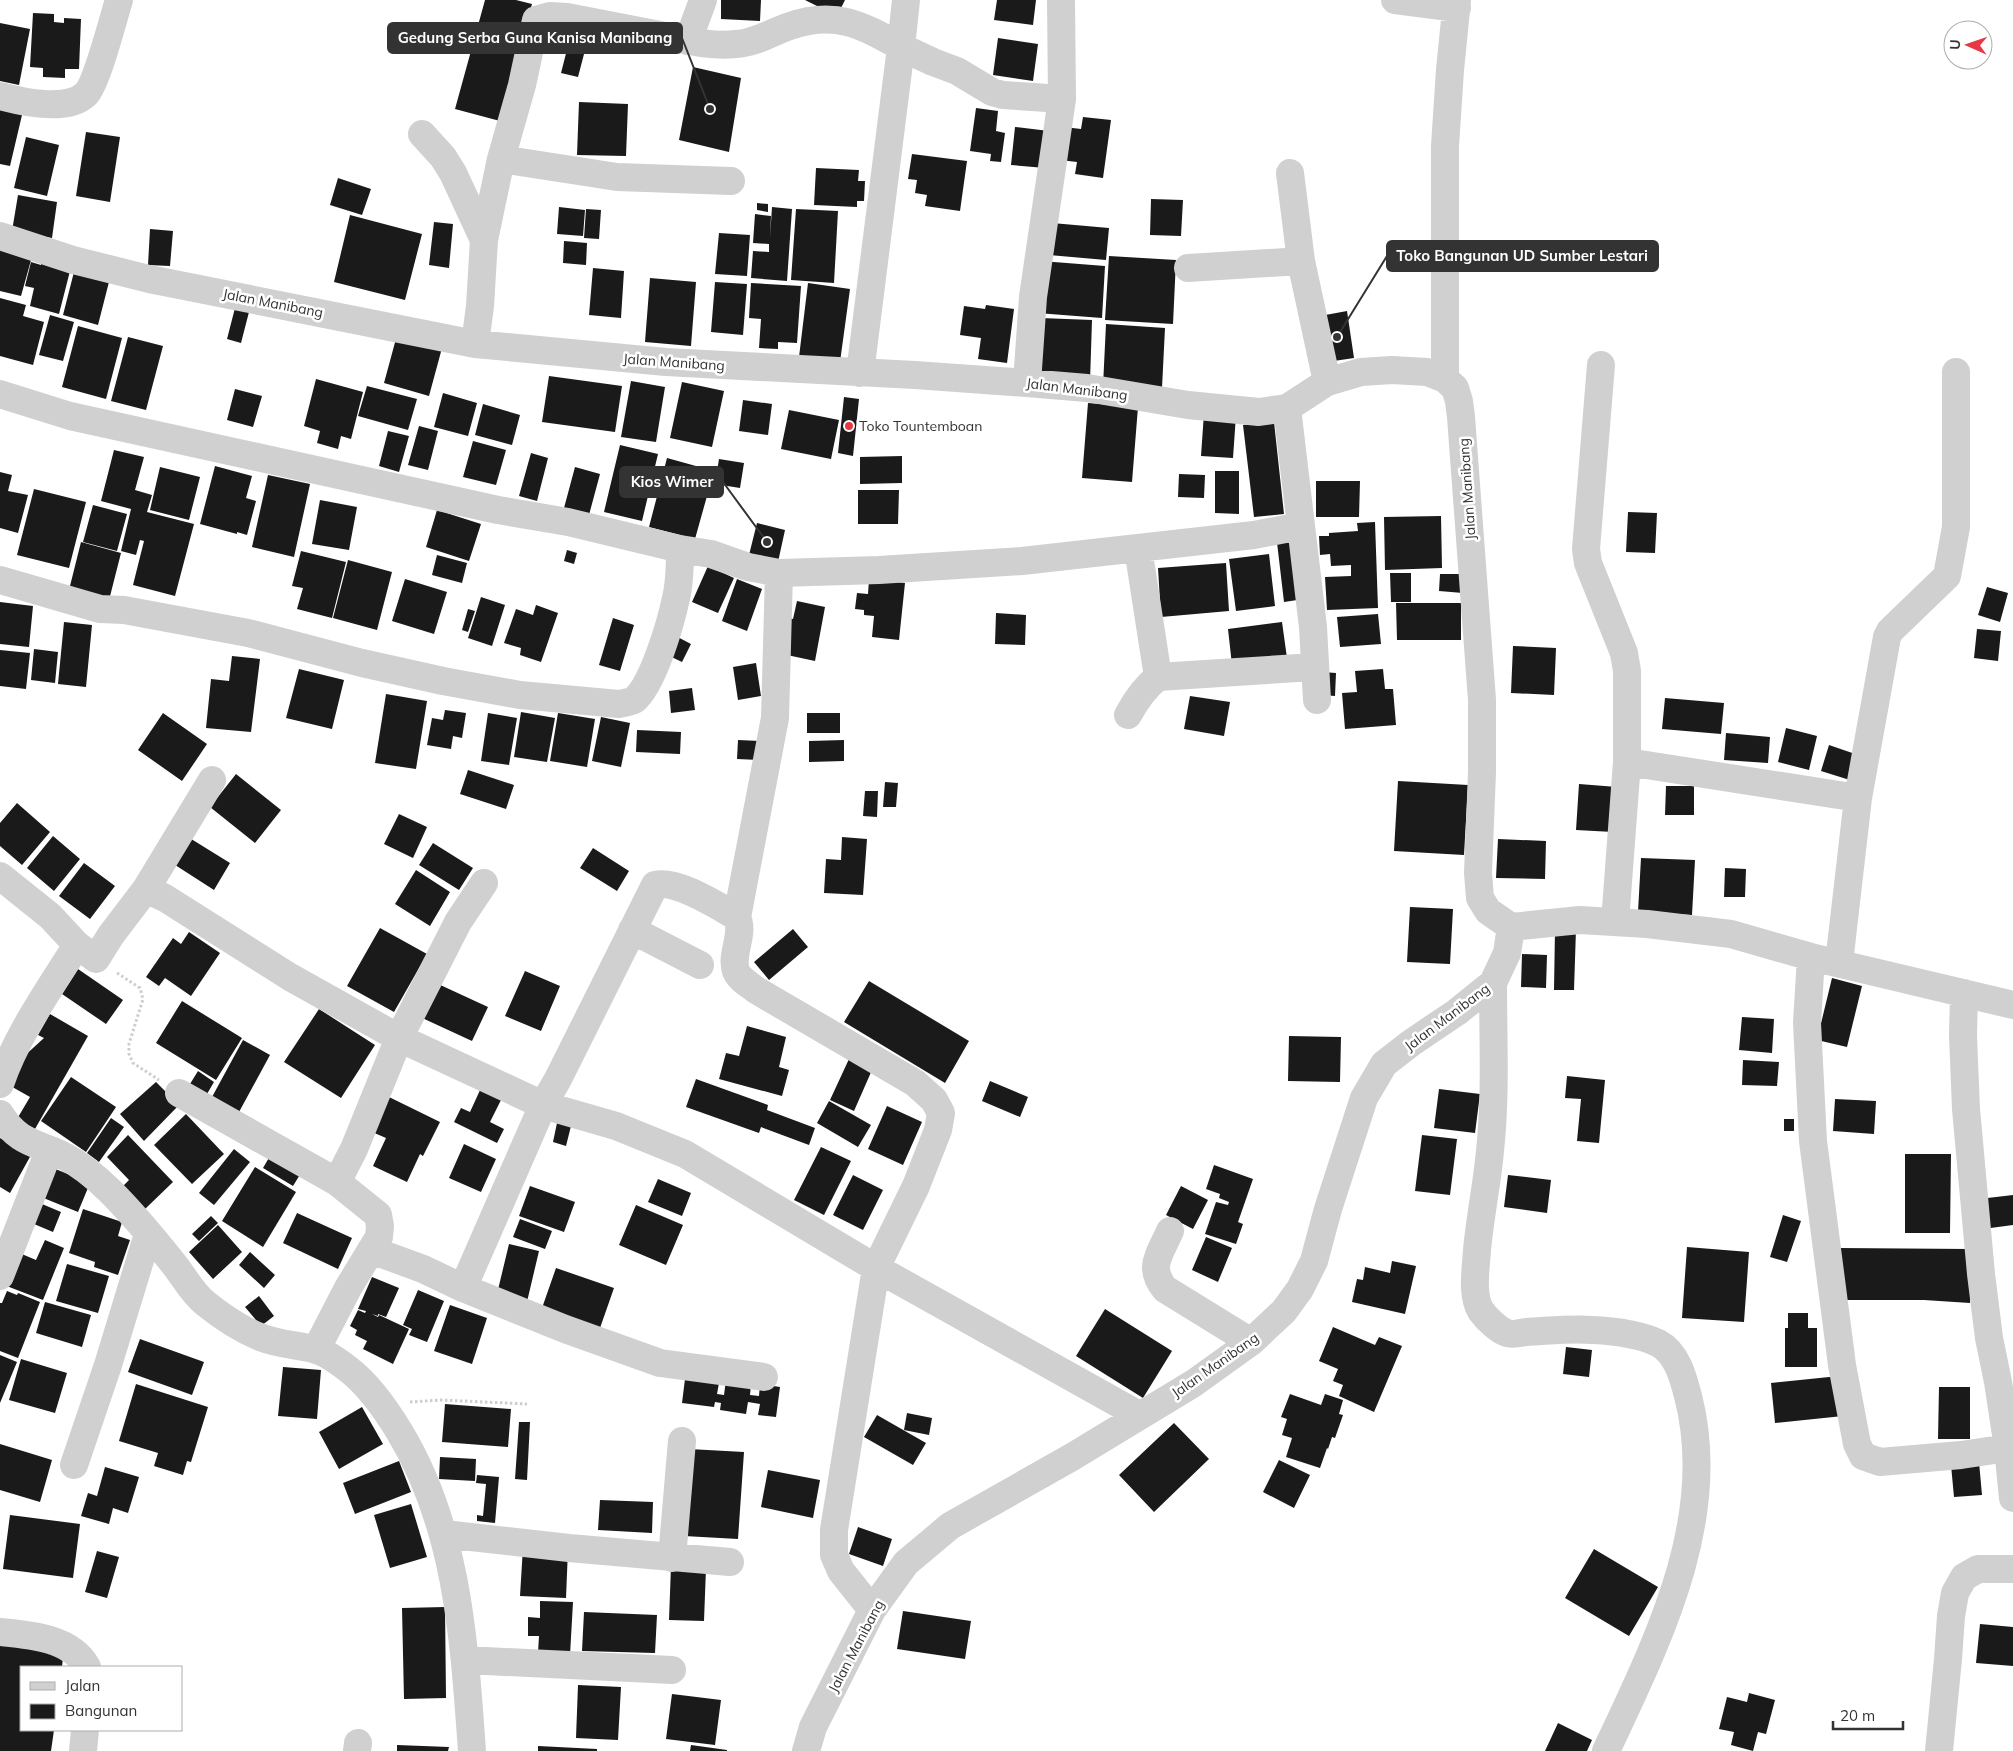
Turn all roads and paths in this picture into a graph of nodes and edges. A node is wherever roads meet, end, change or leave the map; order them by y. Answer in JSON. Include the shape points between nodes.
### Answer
{"nodes":[{"id":1,"x":119,"y":0,"type":"edge"},
{"id":2,"x":703,"y":0,"type":"edge"},
{"id":3,"x":906,"y":0,"type":"edge"},
{"id":4,"x":1061,"y":0,"type":"edge"},
{"id":5,"x":1395,"y":0,"type":"edge"},
{"id":6,"x":1457,"y":4,"type":"edge"},
{"id":7,"x":688,"y":41,"type":"junction"},
{"id":8,"x":901,"y":47,"type":"junction"},
{"id":9,"x":0,"y":96,"type":"edge"},
{"id":10,"x":1062,"y":99,"type":"junction"},
{"id":11,"x":422,"y":134,"type":"dead end"},
{"id":12,"x":501,"y":159,"type":"junction"},
{"id":13,"x":1290,"y":173,"type":"dead end"},
{"id":14,"x":731,"y":182,"type":"dead end"},
{"id":15,"x":0,"y":236,"type":"edge"},
{"id":16,"x":484,"y":240,"type":"junction"},
{"id":17,"x":1301,"y":261,"type":"junction"},
{"id":18,"x":1188,"y":268,"type":"dead end"},
{"id":19,"x":475,"y":344,"type":"junction"},
{"id":20,"x":1601,"y":366,"type":"dead end"},
{"id":21,"x":1956,"y":372,"type":"dead end"},
{"id":22,"x":860,"y":373,"type":"junction"},
{"id":23,"x":1445,"y":379,"type":"junction"},
{"id":24,"x":1027,"y":382,"type":"junction"},
{"id":25,"x":1326,"y":382,"type":"junction"},
{"id":26,"x":0,"y":394,"type":"edge"},
{"id":27,"x":1287,"y":408,"type":"junction"},
{"id":28,"x":1301,"y":526,"type":"junction"},
{"id":29,"x":1138,"y":548,"type":"junction"},
{"id":30,"x":680,"y":549,"type":"junction"},
{"id":31,"x":778,"y":573,"type":"junction"},
{"id":32,"x":0,"y":580,"type":"edge"},
{"id":33,"x":1314,"y":667,"type":"junction"},
{"id":34,"x":1158,"y":677,"type":"junction"},
{"id":35,"x":1317,"y":700,"type":"dead end"},
{"id":36,"x":1128,"y":715,"type":"dead end"},
{"id":37,"x":1627,"y":762,"type":"junction"},
{"id":38,"x":212,"y":780,"type":"dead end"},
{"id":39,"x":1858,"y":798,"type":"junction"},
{"id":40,"x":0,"y":876,"type":"edge"},
{"id":41,"x":484,"y":883,"type":"dead end"},
{"id":42,"x":146,"y":889,"type":"junction"},
{"id":43,"x":737,"y":917,"type":"junction"},
{"id":44,"x":1615,"y":922,"type":"junction"},
{"id":45,"x":1511,"y":927,"type":"junction"},
{"id":46,"x":632,"y":930,"type":"junction"},
{"id":47,"x":87,"y":952,"type":"junction"},
{"id":48,"x":1811,"y":957,"type":"junction"},
{"id":49,"x":1839,"y":964,"type":"junction"},
{"id":50,"x":700,"y":965,"type":"dead end"},
{"id":51,"x":1493,"y":983,"type":"junction"},
{"id":52,"x":1964,"y":993,"type":"junction"},
{"id":53,"x":2013,"y":1005,"type":"edge"},
{"id":54,"x":399,"y":1038,"type":"junction"},
{"id":55,"x":0,"y":1084,"type":"edge"},
{"id":56,"x":179,"y":1093,"type":"joint"},
{"id":57,"x":543,"y":1105,"type":"junction"},
{"id":58,"x":0,"y":1114,"type":"edge"},
{"id":59,"x":49,"y":1150,"type":"junction"},
{"id":60,"x":337,"y":1182,"type":"junction"},
{"id":61,"x":1170,"y":1231,"type":"dead end"},
{"id":62,"x":148,"y":1234,"type":"junction"},
{"id":63,"x":371,"y":1250,"type":"junction"},
{"id":64,"x":876,"y":1268,"type":"junction"},
{"id":65,"x":0,"y":1276,"type":"edge"},
{"id":66,"x":463,"y":1288,"type":"junction"},
{"id":67,"x":1251,"y":1342,"type":"junction"},
{"id":68,"x":316,"y":1350,"type":"junction"},
{"id":69,"x":764,"y":1377,"type":"dead end"},
{"id":70,"x":382,"y":1404,"type":"junction"},
{"id":71,"x":527,"y":1404,"type":"dead end"},
{"id":72,"x":1139,"y":1415,"type":"junction"},
{"id":73,"x":682,"y":1441,"type":"dead end"},
{"id":74,"x":2008,"y":1448,"type":"junction"},
{"id":75,"x":74,"y":1465,"type":"dead end"},
{"id":76,"x":2013,"y":1498,"type":"edge"},
{"id":77,"x":444,"y":1534,"type":"junction"},
{"id":78,"x":672,"y":1558,"type":"junction"},
{"id":79,"x":730,"y":1562,"type":"dead end"},
{"id":80,"x":2013,"y":1569,"type":"edge"},
{"id":81,"x":872,"y":1610,"type":"junction"},
{"id":82,"x":0,"y":1632,"type":"edge"},
{"id":83,"x":465,"y":1660,"type":"junction"},
{"id":84,"x":86,"y":1666,"type":"edge"},
{"id":85,"x":672,"y":1670,"type":"dead end"},
{"id":86,"x":85,"y":1731,"type":"edge"},
{"id":87,"x":83,"y":1751,"type":"edge"},
{"id":88,"x":472,"y":1751,"type":"edge"},
{"id":89,"x":806,"y":1751,"type":"edge"},
{"id":90,"x":1606,"y":1751,"type":"edge"},
{"id":91,"x":1939,"y":1751,"type":"edge"}],
"edges":[{"from":1,"to":9,"type":"street","via":[[94,79],[86,94],[71,103],[26,103]]},
{"from":2,"to":7,"type":"street"},
{"from":3,"to":8,"type":"street"},
{"from":4,"to":10,"type":"street"},
{"from":5,"to":6,"type":"street"},
{"from":6,"to":23,"type":"street","via":[[1445,146]]},
{"from":7,"to":8,"type":"street","via":[[737,44],[760,39],[790,26],[825,19],[864,26]]},
{"from":7,"to":12,"type":"street","via":[[567,17],[550,16],[536,20]]},
{"from":8,"to":10,"type":"street","via":[[957,71],[992,92]]},
{"from":8,"to":22,"type":"street"},
{"from":10,"to":24,"type":"street","via":[[1033,297]]},
{"from":11,"to":16,"type":"street","via":[[454,173]]},
{"from":12,"to":14,"type":"street","via":[[617,178]]},
{"from":12,"to":16,"type":"street"},
{"from":13,"to":17,"type":"street"},
{"from":15,"to":19,"type":"street","name":"Jalan Manibang","via":[[73,260],[149,279]]},
{"from":16,"to":19,"type":"street"},
{"from":17,"to":18,"type":"street"},
{"from":17,"to":25,"type":"street"},
{"from":19,"to":22,"type":"street","name":"Jalan Manibang","via":[[666,362]]},
{"from":20,"to":37,"type":"street","via":[[1586,558],[1626,661]]},
{"from":21,"to":39,"type":"street","via":[[1956,518],[1949,569],[1947,576],[1887,637]]},
{"from":22,"to":24,"type":"street","name":"Jalan Manibang"},
{"from":23,"to":25,"type":"street","name":"Jalan Manibang","via":[[1427,372],[1392,370],[1361,372]]},
{"from":23,"to":45,"type":"street","name":"Jalan Manibang","via":[[1455,388],[1461,417],[1482,700],[1480,898],[1488,911]]},
{"from":24,"to":27,"type":"street","name":"Jalan Manibang","via":[[1226,409],[1259,412]]},
{"from":25,"to":27,"type":"street","name":"Jalan Manibang"},
{"from":26,"to":30,"type":"street","via":[[70,416],[498,510],[568,522]]},
{"from":27,"to":28,"type":"street"},
{"from":28,"to":29,"type":"street","via":[[1254,536]]},
{"from":28,"to":33,"type":"street","via":[[1313,627]]},
{"from":29,"to":31,"type":"street","via":[[1022,561]]},
{"from":29,"to":34,"type":"street"},
{"from":30,"to":31,"type":"street","via":[[711,554]]},
{"from":30,"to":32,"type":"street","via":[[677,597],[653,669],[645,687],[633,701],[619,704],[520,695],[443,682],[239,632],[124,610],[100,609]]},
{"from":31,"to":43,"type":"street","via":[[775,718]]},
{"from":33,"to":34,"type":"street"},
{"from":33,"to":35,"type":"street"},
{"from":34,"to":36,"type":"street","via":[[1146,686]]},
{"from":37,"to":39,"type":"street"},
{"from":37,"to":44,"type":"street"},
{"from":38,"to":42,"type":"street"},
{"from":39,"to":49,"type":"street"},
{"from":40,"to":47,"type":"street","via":[[50,916]]},
{"from":41,"to":54,"type":"street","via":[[458,922]]},
{"from":42,"to":47,"type":"street","via":[[111,935]]},
{"from":42,"to":54,"type":"street","via":[[290,977]]},
{"from":43,"to":46,"type":"street","via":[[685,890],[662,883],[655,885]]},
{"from":43,"to":64,"type":"street","via":[[740,923],[736,971],[745,982],[915,1083],[934,1100],[941,1113],[938,1130],[916,1186]]},
{"from":44,"to":45,"type":"street","via":[[1580,920]]},
{"from":44,"to":48,"type":"street","via":[[1731,934]]},
{"from":45,"to":51,"type":"street","name":"Jalan Manibang","via":[[1507,953]]},
{"from":46,"to":50,"type":"street"},
{"from":46,"to":57,"type":"street"},
{"from":47,"to":55,"type":"street","via":[[20,1041]]},
{"from":47,"to":56,"type":"path","via":[[140,988],[143,999],[129,1054],[133,1063]]},
{"from":48,"to":49,"type":"street"},
{"from":48,"to":74,"type":"street","via":[[1807,1023],[1813,1141],[1842,1365],[1857,1444],[1863,1456],[1880,1462]]},
{"from":49,"to":52,"type":"street"},
{"from":51,"to":67,"type":"street","name":"Jalan Manibang","via":[[1384,1064],[1364,1098],[1314,1261],[1284,1311]]},
{"from":51,"to":90,"type":"street","via":[[1494,1093],[1476,1271],[1480,1310],[1507,1333],[1592,1330],[1630,1335],[1660,1344],[1681,1370],[1695,1433],[1697,1480],[1692,1527],[1648,1662]]},
{"from":52,"to":53,"type":"street"},
{"from":52,"to":74,"type":"street","via":[[1966,1109],[1981,1274]]},
{"from":54,"to":57,"type":"street"},
{"from":54,"to":60,"type":"street","via":[[354,1149]]},
{"from":56,"to":60,"type":"street"},
{"from":57,"to":64,"type":"street","via":[[616,1126],[685,1154]]},
{"from":57,"to":66,"type":"street"},
{"from":58,"to":59,"type":"street","via":[[23,1140]]},
{"from":59,"to":62,"type":"street","via":[[87,1170]]},
{"from":59,"to":65,"type":"street"},
{"from":60,"to":63,"type":"street","via":[[378,1215],[379,1237]]},
{"from":61,"to":67,"type":"street","via":[[1155,1267],[1157,1279],[1165,1289]]},
{"from":62,"to":68,"type":"street","via":[[203,1301],[236,1325],[259,1337]]},
{"from":62,"to":75,"type":"street"},
{"from":63,"to":66,"type":"street"},
{"from":63,"to":68,"type":"street"},
{"from":64,"to":72,"type":"street"},
{"from":64,"to":81,"type":"street","via":[[834,1530],[834,1555],[841,1571]]},
{"from":66,"to":69,"type":"street","via":[[660,1363]]},
{"from":67,"to":72,"type":"street","name":"Jalan Manibang","via":[[1194,1383]]},
{"from":68,"to":70,"type":"street","via":[[348,1369]]},
{"from":70,"to":71,"type":"path","via":[[441,1400]]},
{"from":70,"to":77,"type":"street","via":[[426,1483]]},
{"from":72,"to":81,"type":"street","name":"Jalan Manibang","via":[[950,1526],[906,1563]]},
{"from":73,"to":78,"type":"street"},
{"from":74,"to":76,"type":"street"},
{"from":77,"to":78,"type":"street"},
{"from":77,"to":83,"type":"street"},
{"from":78,"to":79,"type":"street"},
{"from":80,"to":91,"type":"street","via":[[1978,1569],[1964,1576],[1955,1593]]},
{"from":81,"to":89,"type":"street","name":"Jalan Manibang","via":[[813,1727]]},
{"from":82,"to":84,"type":"street","via":[[55,1642],[74,1650]]},
{"from":83,"to":85,"type":"street"},
{"from":83,"to":88,"type":"street"},
{"from":86,"to":87,"type":"street"}]}
